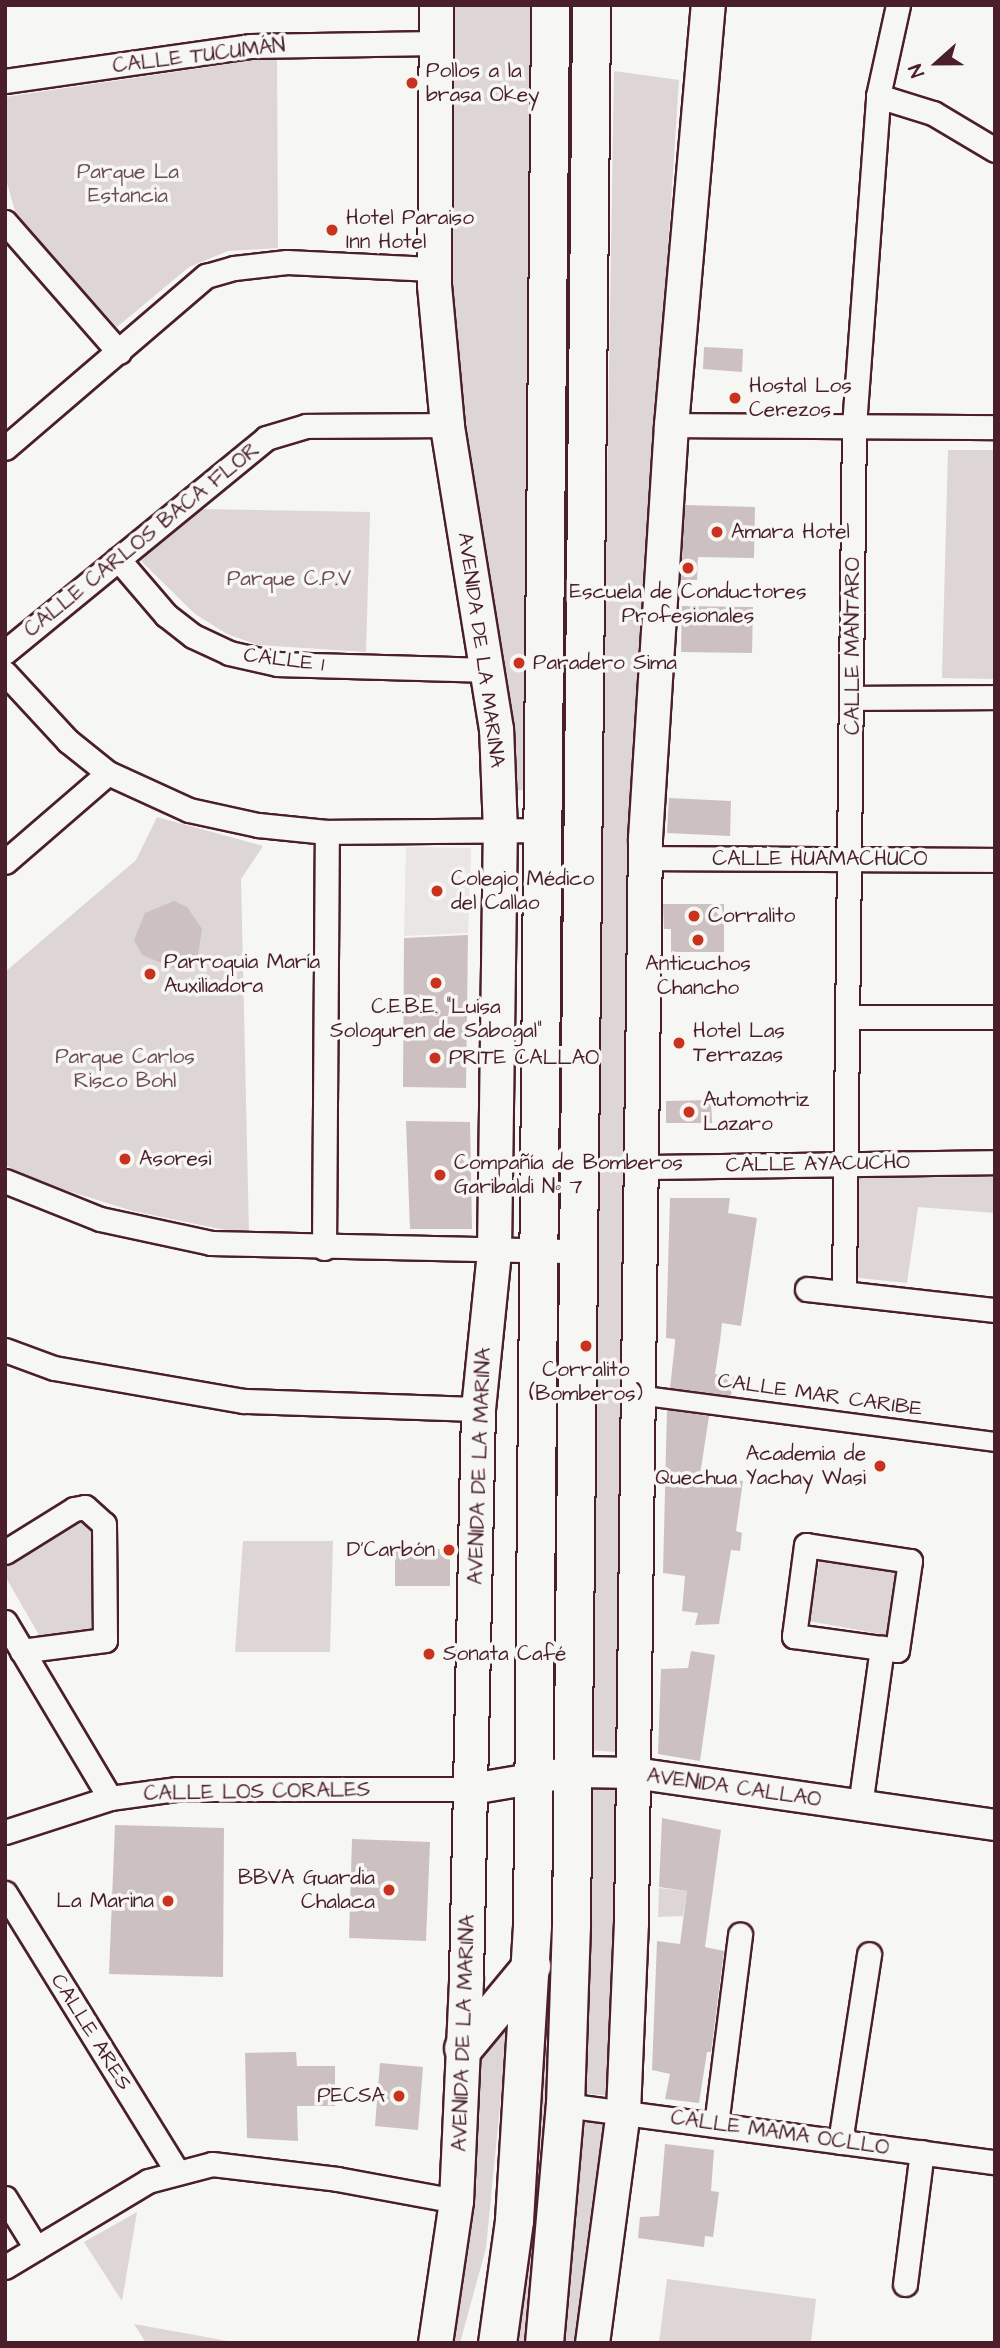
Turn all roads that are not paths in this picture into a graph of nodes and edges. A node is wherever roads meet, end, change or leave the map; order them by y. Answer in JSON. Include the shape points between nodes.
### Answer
{"nodes":[{"id":1,"x":436,"y":5,"type":"edge"},
{"id":2,"x":550,"y":5,"type":"edge"},
{"id":3,"x":592,"y":5,"type":"edge"},
{"id":4,"x":898,"y":5,"type":"edge"},
{"id":5,"x":710,"y":12,"type":"edge"},
{"id":6,"x":436,"y":43,"type":"junction"},
{"id":7,"x":5,"y":81,"type":"edge"},
{"id":8,"x":878,"y":96,"type":"junction"},
{"id":9,"x":995,"y":150,"type":"edge"},
{"id":10,"x":7,"y":229,"type":"edge"},
{"id":11,"x":432,"y":270,"type":"junction"},
{"id":12,"x":119,"y":352,"type":"junction"},
{"id":13,"x":447,"y":425,"type":"junction"},
{"id":14,"x":671,"y":425,"type":"junction"},
{"id":15,"x":854,"y":426,"type":"junction"},
{"id":16,"x":995,"y":427,"type":"edge"},
{"id":17,"x":5,"y":448,"type":"edge"},
{"id":18,"x":118,"y":559,"type":"junction"},
{"id":19,"x":5,"y":652,"type":"edge"},
{"id":20,"x":488,"y":670,"type":"junction"},
{"id":21,"x":5,"y":673,"type":"edge"},
{"id":22,"x":995,"y":697,"type":"edge"},
{"id":23,"x":854,"y":698,"type":"junction"},
{"id":24,"x":108,"y":773,"type":"junction"},
{"id":25,"x":542,"y":830,"type":"junction"},
{"id":26,"x":500,"y":831,"type":"junction"},
{"id":27,"x":327,"y":832,"type":"junction"},
{"id":28,"x":645,"y":858,"type":"junction"},
{"id":29,"x":849,"y":859,"type":"junction"},
{"id":30,"x":995,"y":860,"type":"edge"},
{"id":31,"x":5,"y":862,"type":"edge"},
{"id":32,"x":848,"y":1017,"type":"junction"},
{"id":33,"x":995,"y":1017,"type":"edge"},
{"id":34,"x":995,"y":1162,"type":"edge"},
{"id":35,"x":846,"y":1163,"type":"junction"},
{"id":36,"x":642,"y":1167,"type":"junction"},
{"id":37,"x":5,"y":1181,"type":"edge"},
{"id":38,"x":324,"y":1248,"type":"junction"},
{"id":39,"x":494,"y":1251,"type":"junction"},
{"id":40,"x":536,"y":1251,"type":"junction"},
{"id":41,"x":577,"y":1251,"type":"junction"},
{"id":42,"x":807,"y":1290,"type":"dead end"},
{"id":43,"x":844,"y":1290,"type":"junction"},
{"id":44,"x":995,"y":1310,"type":"edge"},
{"id":45,"x":5,"y":1350,"type":"edge"},
{"id":46,"x":638,"y":1395,"type":"junction"},
{"id":47,"x":478,"y":1409,"type":"junction"},
{"id":48,"x":995,"y":1443,"type":"edge"},
{"id":49,"x":5,"y":1552,"type":"edge"},
{"id":50,"x":5,"y":1622,"type":"edge"},
{"id":51,"x":882,"y":1648,"type":"junction"},
{"id":52,"x":22,"y":1651,"type":"junction"},
{"id":53,"x":572,"y":1772,"type":"junction"},
{"id":54,"x":634,"y":1773,"type":"junction"},
{"id":55,"x":534,"y":1776,"type":"junction"},
{"id":56,"x":472,"y":1789,"type":"junction"},
{"id":57,"x":110,"y":1798,"type":"junction"},
{"id":58,"x":860,"y":1806,"type":"junction"},
{"id":59,"x":995,"y":1825,"type":"edge"},
{"id":60,"x":5,"y":1832,"type":"edge"},
{"id":61,"x":5,"y":1893,"type":"edge"},
{"id":62,"x":740,"y":1936,"type":"dead end"},
{"id":63,"x":869,"y":1954,"type":"dead end"},
{"id":64,"x":531,"y":1966,"type":"junction"},
{"id":65,"x":463,"y":2048,"type":"junction"},
{"id":66,"x":565,"y":2105,"type":"junction"},
{"id":67,"x":623,"y":2112,"type":"junction"},
{"id":68,"x":716,"y":2125,"type":"junction"},
{"id":69,"x":840,"y":2142,"type":"junction"},
{"id":70,"x":922,"y":2152,"type":"junction"},
{"id":71,"x":995,"y":2162,"type":"edge"},
{"id":72,"x":177,"y":2171,"type":"junction"},
{"id":73,"x":5,"y":2198,"type":"edge"},
{"id":74,"x":456,"y":2201,"type":"junction"},
{"id":75,"x":511,"y":2245,"type":"junction"},
{"id":76,"x":36,"y":2249,"type":"junction"},
{"id":77,"x":5,"y":2267,"type":"edge"},
{"id":78,"x":905,"y":2284,"type":"dead end"},
{"id":79,"x":435,"y":2343,"type":"edge"},
{"id":80,"x":475,"y":2343,"type":"edge"},
{"id":81,"x":497,"y":2343,"type":"edge"},
{"id":82,"x":544,"y":2343,"type":"edge"},
{"id":83,"x":592,"y":2343,"type":"edge"}],
"edges":[{"from":1,"to":6,"type":"main road","name":"AVENIDA DE LA MARINA"},
{"from":2,"to":25,"type":"main road"},
{"from":3,"to":41,"type":"main road"},
{"from":4,"to":8,"type":"street","name":"CALLE MANTARO"},
{"from":5,"to":14,"type":"main road"},
{"from":6,"to":7,"type":"street","name":"CALLE TUCUMÁN","via":[[250,46]]},
{"from":6,"to":11,"type":"main road","name":"AVENIDA DE LA MARINA"},
{"from":8,"to":9,"type":"street","via":[[933,113]]},
{"from":8,"to":15,"type":"street","name":"CALLE MANTARO"},
{"from":10,"to":12,"type":"street"},
{"from":11,"to":12,"type":"street","via":[[287,262],[234,268],[199,282]]},
{"from":11,"to":13,"type":"main road","name":"AVENIDA DE LA MARINA"},
{"from":12,"to":17,"type":"street"},
{"from":13,"to":18,"type":"street","name":"CALLE CARLOS BACA FLOR","via":[[284,430],[252,447]]},
{"from":13,"to":20,"type":"main road","name":"AVENIDA DE LA MARINA"},
{"from":14,"to":15,"type":"street"},
{"from":14,"to":28,"type":"main road"},
{"from":15,"to":16,"type":"street"},
{"from":15,"to":23,"type":"street","name":"CALLE MANTARO"},
{"from":18,"to":19,"type":"street","name":"CALLE CARLOS BACA FLOR"},
{"from":18,"to":20,"type":"street","name":"CALLE 1","via":[[166,615],[193,636],[229,653],[278,664]]},
{"from":20,"to":26,"type":"main road","name":"AVENIDA DE LA MARINA"},
{"from":21,"to":24,"type":"street","via":[[68,741]]},
{"from":22,"to":23,"type":"street"},
{"from":23,"to":29,"type":"street","name":"CALLE MANTARO"},
{"from":24,"to":27,"type":"street","via":[[161,800],[224,819]]},
{"from":24,"to":31,"type":"street"},
{"from":25,"to":26,"type":"street"},
{"from":25,"to":40,"type":"main road"},
{"from":26,"to":27,"type":"street"},
{"from":26,"to":39,"type":"main road","name":"AVENIDA DE LA MARINA"},
{"from":27,"to":38,"type":"street"},
{"from":28,"to":29,"type":"street","name":"CALLE HUAMACHUCO"},
{"from":28,"to":36,"type":"main road"},
{"from":29,"to":30,"type":"street","name":"CALLE HUAMACHUCO"},
{"from":29,"to":32,"type":"street","name":"CALLE MANTARO"},
{"from":32,"to":33,"type":"street"},
{"from":32,"to":35,"type":"street","name":"CALLE MANTARO"},
{"from":34,"to":35,"type":"street","name":"CALLE AYACUCHO"},
{"from":35,"to":36,"type":"street","name":"CALLE AYACUCHO"},
{"from":35,"to":43,"type":"street","name":"CALLE MANTARO"},
{"from":36,"to":46,"type":"main road"},
{"from":37,"to":38,"type":"street","via":[[100,1219],[170,1237]]},
{"from":38,"to":39,"type":"street"},
{"from":39,"to":40,"type":"street"},
{"from":39,"to":47,"type":"main road","name":"AVENIDA DE LA MARINA"},
{"from":40,"to":41,"type":"street"},
{"from":40,"to":55,"type":"main road"},
{"from":41,"to":53,"type":"main road"},
{"from":42,"to":43,"type":"street"},
{"from":43,"to":44,"type":"street"},
{"from":45,"to":47,"type":"street","via":[[54,1368],[244,1401]]},
{"from":46,"to":48,"type":"street","name":"CALLE MAR CARIBE"},
{"from":46,"to":54,"type":"main road"},
{"from":47,"to":56,"type":"main road","name":"AVENIDA DE LA MARINA"},
{"from":49,"to":52,"type":"street","via":[[74,1509],[85,1507],[104,1524],[105,1640]]},
{"from":50,"to":52,"type":"street"},
{"from":51,"to":51,"type":"street","via":[[897,1650],[910,1561],[806,1545],[793,1636]]},
{"from":51,"to":58,"type":"street"},
{"from":52,"to":57,"type":"street"},
{"from":53,"to":54,"type":"street","name":"AVENIDA CALLAO"},
{"from":53,"to":55,"type":"street","name":"AVENIDA CALLAO"},
{"from":53,"to":66,"type":"main road"},
{"from":54,"to":58,"type":"street","name":"AVENIDA CALLAO"},
{"from":54,"to":67,"type":"main road"},
{"from":55,"to":56,"type":"street","name":"AVENIDA CALLAO"},
{"from":55,"to":64,"type":"main road"},
{"from":56,"to":57,"type":"street","name":"CALLE LOS CORALES","via":[[177,1789]]},
{"from":56,"to":65,"type":"main road","name":"AVENIDA DE LA MARINA"},
{"from":57,"to":60,"type":"street","name":"CALLE LOS CORALES"},
{"from":58,"to":59,"type":"street","name":"AVENIDA CALLAO"},
{"from":61,"to":72,"type":"street","name":"CALLE ARES"},
{"from":62,"to":68,"type":"street"},
{"from":63,"to":69,"type":"street"},
{"from":64,"to":65,"type":"main road"},
{"from":64,"to":75,"type":"main road"},
{"from":65,"to":74,"type":"main road","name":"AVENIDA DE LA MARINA"},
{"from":66,"to":67,"type":"street","name":"CALLE MAMA OCLLO"},
{"from":66,"to":82,"type":"main road"},
{"from":67,"to":68,"type":"street","name":"CALLE MAMA OCLLO"},
{"from":67,"to":83,"type":"main road"},
{"from":68,"to":69,"type":"street","name":"CALLE MAMA OCLLO"},
{"from":69,"to":70,"type":"street","name":"CALLE MAMA OCLLO"},
{"from":70,"to":71,"type":"street","name":"CALLE MAMA OCLLO"},
{"from":70,"to":78,"type":"street"},
{"from":72,"to":74,"type":"street","via":[[212,2165],[253,2167]]},
{"from":72,"to":76,"type":"street","via":[[148,2181]]},
{"from":73,"to":76,"type":"street"},
{"from":74,"to":79,"type":"main road","name":"AVENIDA DE LA MARINA"},
{"from":75,"to":80,"type":"main road"},
{"from":75,"to":81,"type":"main road"},
{"from":76,"to":77,"type":"street"}]}
